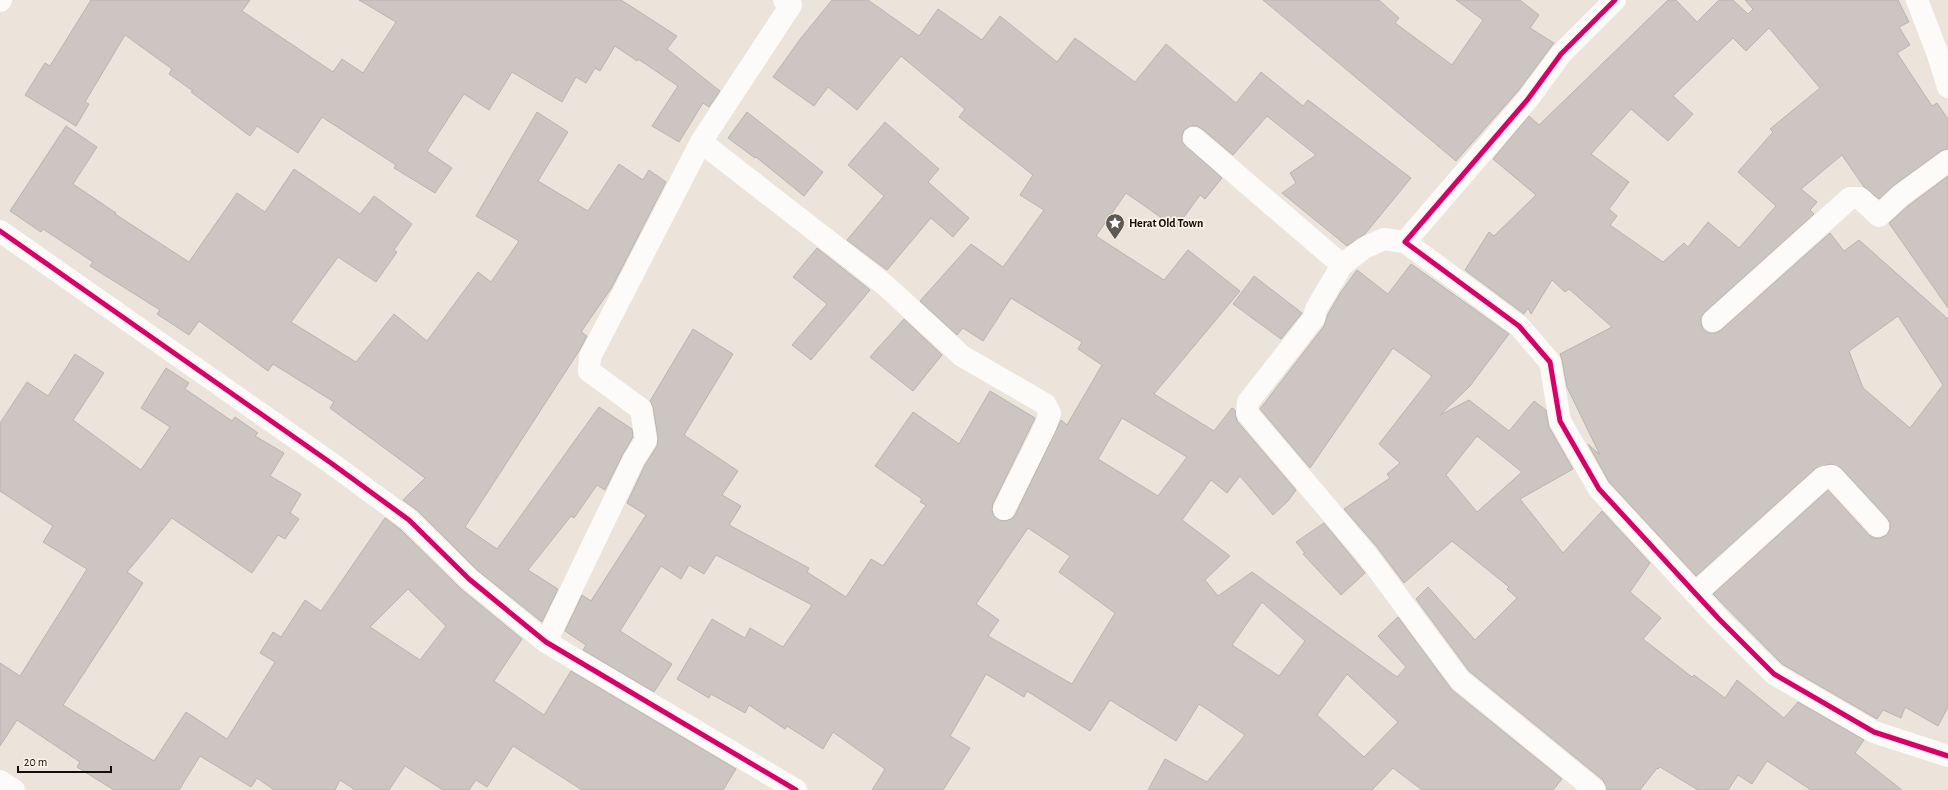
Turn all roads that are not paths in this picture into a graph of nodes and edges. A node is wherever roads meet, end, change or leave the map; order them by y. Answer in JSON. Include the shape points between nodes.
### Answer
{"nodes":[{"id":1,"x":784,"y":0,"type":"edge"},
{"id":2,"x":1614,"y":0,"type":"edge"},
{"id":3,"x":1917,"y":0,"type":"edge"},
{"id":4,"x":1948,"y":87,"type":"edge"},
{"id":5,"x":1194,"y":138,"type":"dead end"},
{"id":6,"x":701,"y":142,"type":"junction"},
{"id":7,"x":1948,"y":161,"type":"edge"},
{"id":8,"x":0,"y":231,"type":"edge"},
{"id":9,"x":1405,"y":242,"type":"junction"},
{"id":10,"x":1342,"y":264,"type":"junction"},
{"id":11,"x":1713,"y":321,"type":"dead end"},
{"id":12,"x":1004,"y":509,"type":"dead end"},
{"id":13,"x":1878,"y":526,"type":"dead end"},
{"id":14,"x":1696,"y":593,"type":"junction"},
{"id":15,"x":546,"y":642,"type":"junction"},
{"id":16,"x":1948,"y":756,"type":"edge"},
{"id":17,"x":0,"y":781,"type":"edge"},
{"id":18,"x":14,"y":790,"type":"edge"},
{"id":19,"x":796,"y":790,"type":"edge"},
{"id":20,"x":1595,"y":790,"type":"edge"}],
"edges":[{"from":1,"to":6,"type":"street","via":[[791,5]]},
{"from":2,"to":9,"type":"street","via":[[1561,54],[1528,99]]},
{"from":3,"to":4,"type":"street"},
{"from":5,"to":10,"type":"street"},
{"from":6,"to":12,"type":"street","via":[[885,285],[962,356],[1045,404],[1050,413],[1045,427]]},
{"from":6,"to":15,"type":"street","via":[[590,357],[589,371],[641,409],[646,440],[634,459]]},
{"from":7,"to":11,"type":"street","via":[[1900,196],[1879,216],[1860,198],[1850,198]]},
{"from":8,"to":15,"type":"street","via":[[409,520],[469,579]]},
{"from":9,"to":10,"type":"street","via":[[1384,239],[1364,248]]},
{"from":9,"to":14,"type":"street","via":[[1519,326],[1550,362],[1560,421],[1599,489]]},
{"from":10,"to":20,"type":"street","via":[[1316,309],[1314,318],[1248,402],[1247,414],[1367,555],[1460,680]]},
{"from":13,"to":14,"type":"street","via":[[1832,476],[1824,477]]},
{"from":14,"to":16,"type":"street","via":[[1774,674],[1874,732]]},
{"from":15,"to":19,"type":"street"},
{"from":17,"to":18,"type":"street"}]}
